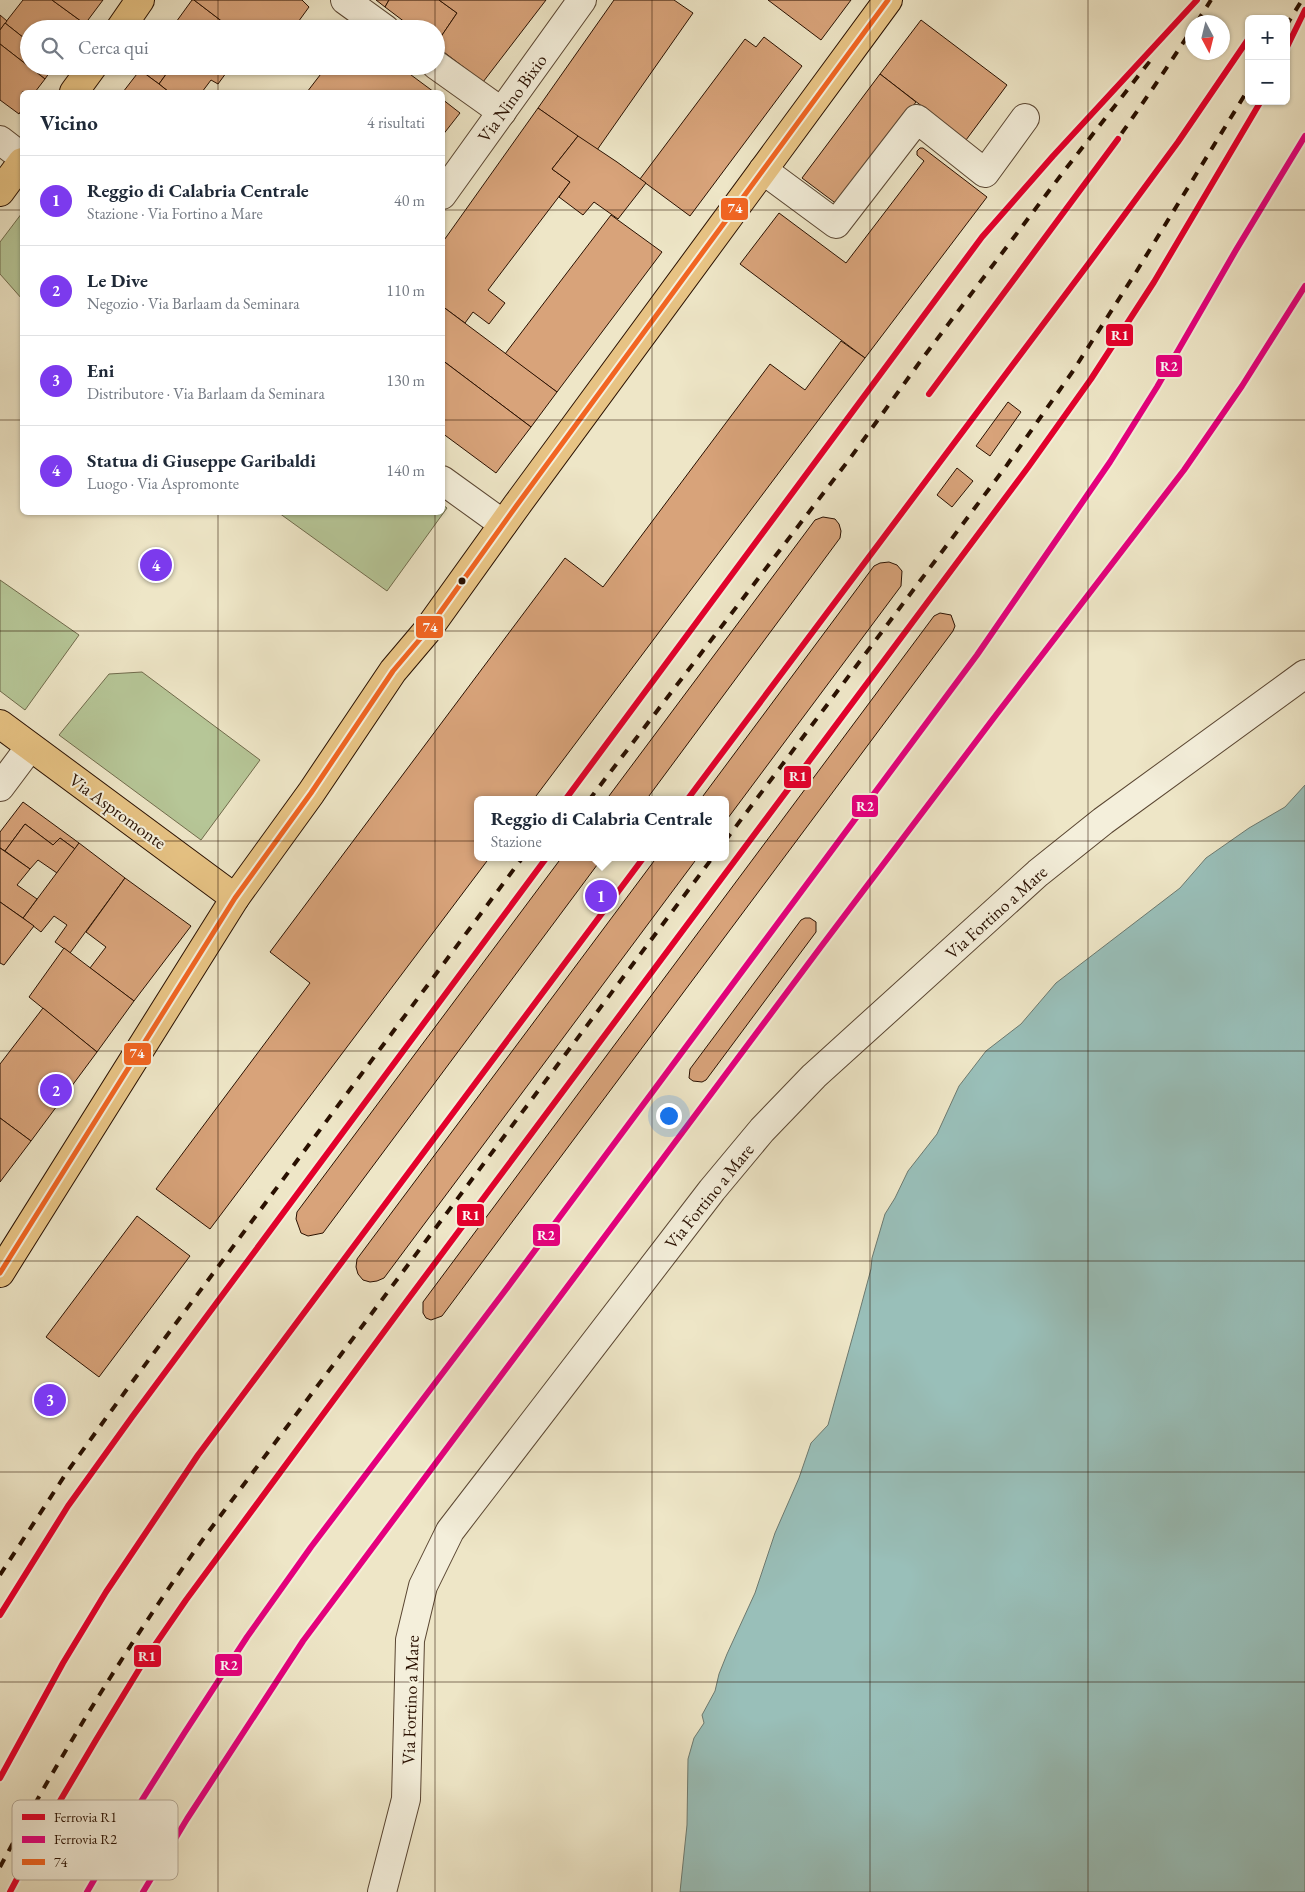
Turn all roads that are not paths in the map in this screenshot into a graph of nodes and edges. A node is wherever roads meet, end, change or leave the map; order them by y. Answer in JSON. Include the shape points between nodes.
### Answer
{"nodes":[{"id":1,"x":140,"y":0,"type":"edge"},
{"id":2,"x":345,"y":0,"type":"edge"},
{"id":3,"x":582,"y":0,"type":"edge"},
{"id":4,"x":888,"y":0,"type":"edge"},
{"id":5,"x":126,"y":20,"type":"edge"},
{"id":6,"x":373,"y":20,"type":"edge"},
{"id":7,"x":445,"y":71,"type":"edge"},
{"id":8,"x":86,"y":75,"type":"edge"},
{"id":9,"x":75,"y":90,"type":"edge"},
{"id":10,"x":502,"y":112,"type":"junction"},
{"id":11,"x":1024,"y":118,"type":"dead end"},
{"id":12,"x":0,"y":140,"type":"edge"},
{"id":13,"x":20,"y":155,"type":"edge"},
{"id":14,"x":20,"y":165,"type":"edge"},
{"id":15,"x":763,"y":170,"type":"junction"},
{"id":16,"x":445,"y":191,"type":"edge"},
{"id":17,"x":0,"y":192,"type":"edge"},
{"id":18,"x":445,"y":482,"type":"edge"},
{"id":19,"x":503,"y":524,"type":"junction"},
{"id":20,"x":1305,"y":674,"type":"edge"},
{"id":21,"x":0,"y":724,"type":"edge"},
{"id":22,"x":30,"y":746,"type":"junction"},
{"id":23,"x":0,"y":787,"type":"edge"},
{"id":24,"x":236,"y":898,"type":"junction"},
{"id":25,"x":0,"y":1272,"type":"edge"},
{"id":26,"x":382,"y":1892,"type":"edge"}],
"edges":[{"from":1,"to":5,"type":"main road"},
{"from":2,"to":6,"type":"street"},
{"from":3,"to":10,"type":"street","name":"Via Nino Bixio"},
{"from":4,"to":15,"type":"main road"},
{"from":7,"to":10,"type":"street"},
{"from":8,"to":9,"type":"main road"},
{"from":10,"to":16,"type":"street","name":"Via Nino Bixio"},
{"from":11,"to":15,"type":"street","via":[[985,173],[917,119],[836,224]]},
{"from":12,"to":13,"type":"street"},
{"from":14,"to":17,"type":"main road"},
{"from":15,"to":19,"type":"main road"},
{"from":18,"to":19,"type":"street"},
{"from":19,"to":24,"type":"main road","via":[[426,632],[393,671]]},
{"from":20,"to":26,"type":"street","name":"Via Fortino a Mare","via":[[1103,821],[1038,873],[814,1076],[762,1130],[712,1190],[450,1531],[423,1586],[410,1640],[406,1799]]},
{"from":21,"to":22,"type":"main road","name":"Via Aspromonte"},
{"from":22,"to":23,"type":"street"},
{"from":22,"to":24,"type":"main road","name":"Via Aspromonte"},
{"from":24,"to":25,"type":"main road"}]}
